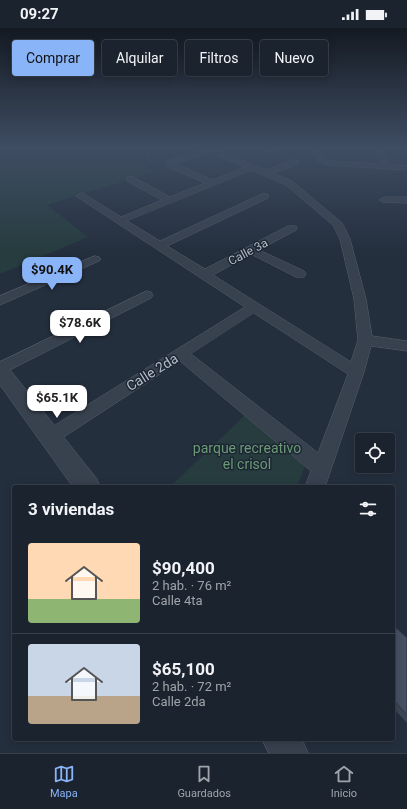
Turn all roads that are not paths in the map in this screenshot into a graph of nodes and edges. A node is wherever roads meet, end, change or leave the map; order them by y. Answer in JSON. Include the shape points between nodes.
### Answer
{"nodes":[{"id":1,"x":137,"y":183,"type":"edge"},
{"id":2,"x":211,"y":183,"type":"edge"},
{"id":3,"x":289,"y":183,"type":"edge"},
{"id":4,"x":81,"y":196,"type":"dead end"},
{"id":5,"x":265,"y":196,"type":"dead end"},
{"id":6,"x":169,"y":200,"type":"junction"},
{"id":7,"x":385,"y":200,"type":"dead end"},
{"id":8,"x":407,"y":200,"type":"edge"},
{"id":9,"x":119,"y":221,"type":"junction"},
{"id":10,"x":292,"y":228,"type":"dead end"},
{"id":11,"x":159,"y":246,"type":"junction"},
{"id":12,"x":251,"y":250,"type":"junction"},
{"id":13,"x":95,"y":259,"type":"dead end"},
{"id":14,"x":300,"y":274,"type":"dead end"},
{"id":15,"x":203,"y":275,"type":"junction"},
{"id":16,"x":148,"y":295,"type":"dead end"},
{"id":17,"x":0,"y":301,"type":"edge"},
{"id":18,"x":254,"y":307,"type":"junction"},
{"id":19,"x":365,"y":340,"type":"junction"},
{"id":20,"x":407,"y":346,"type":"edge"},
{"id":21,"x":181,"y":354,"type":"junction"},
{"id":22,"x":0,"y":370,"type":"edge"},
{"id":23,"x":356,"y":372,"type":"junction"},
{"id":24,"x":50,"y":437,"type":"junction"},
{"id":25,"x":322,"y":467,"type":"junction"},
{"id":26,"x":86,"y":485,"type":"edge"},
{"id":27,"x":315,"y":485,"type":"edge"},
{"id":28,"x":281,"y":741,"type":"edge"},
{"id":29,"x":290,"y":753,"type":"edge"}],
"edges":[{"from":1,"to":6,"type":"street"},
{"from":2,"to":6,"type":"street"},
{"from":3,"to":19,"type":"street","via":[[337,223],[345,239],[360,299]]},
{"from":4,"to":9,"type":"street"},
{"from":5,"to":11,"type":"street"},
{"from":6,"to":9,"type":"street"},
{"from":7,"to":8,"type":"street"},
{"from":9,"to":11,"type":"street"},
{"from":10,"to":12,"type":"street","name":"Calle 3a"},
{"from":11,"to":15,"type":"street"},
{"from":12,"to":14,"type":"street"},
{"from":12,"to":15,"type":"street","name":"Calle 3a"},
{"from":13,"to":17,"type":"street"},
{"from":15,"to":18,"type":"street"},
{"from":16,"to":22,"type":"street"},
{"from":18,"to":21,"type":"street","name":"Calle 2da"},
{"from":18,"to":23,"type":"street"},
{"from":19,"to":20,"type":"street"},
{"from":19,"to":23,"type":"street"},
{"from":21,"to":24,"type":"street","name":"Calle 2da"},
{"from":21,"to":25,"type":"street"},
{"from":22,"to":24,"type":"street"},
{"from":23,"to":25,"type":"street"},
{"from":24,"to":26,"type":"street"},
{"from":25,"to":27,"type":"street"},
{"from":28,"to":29,"type":"street"}]}
